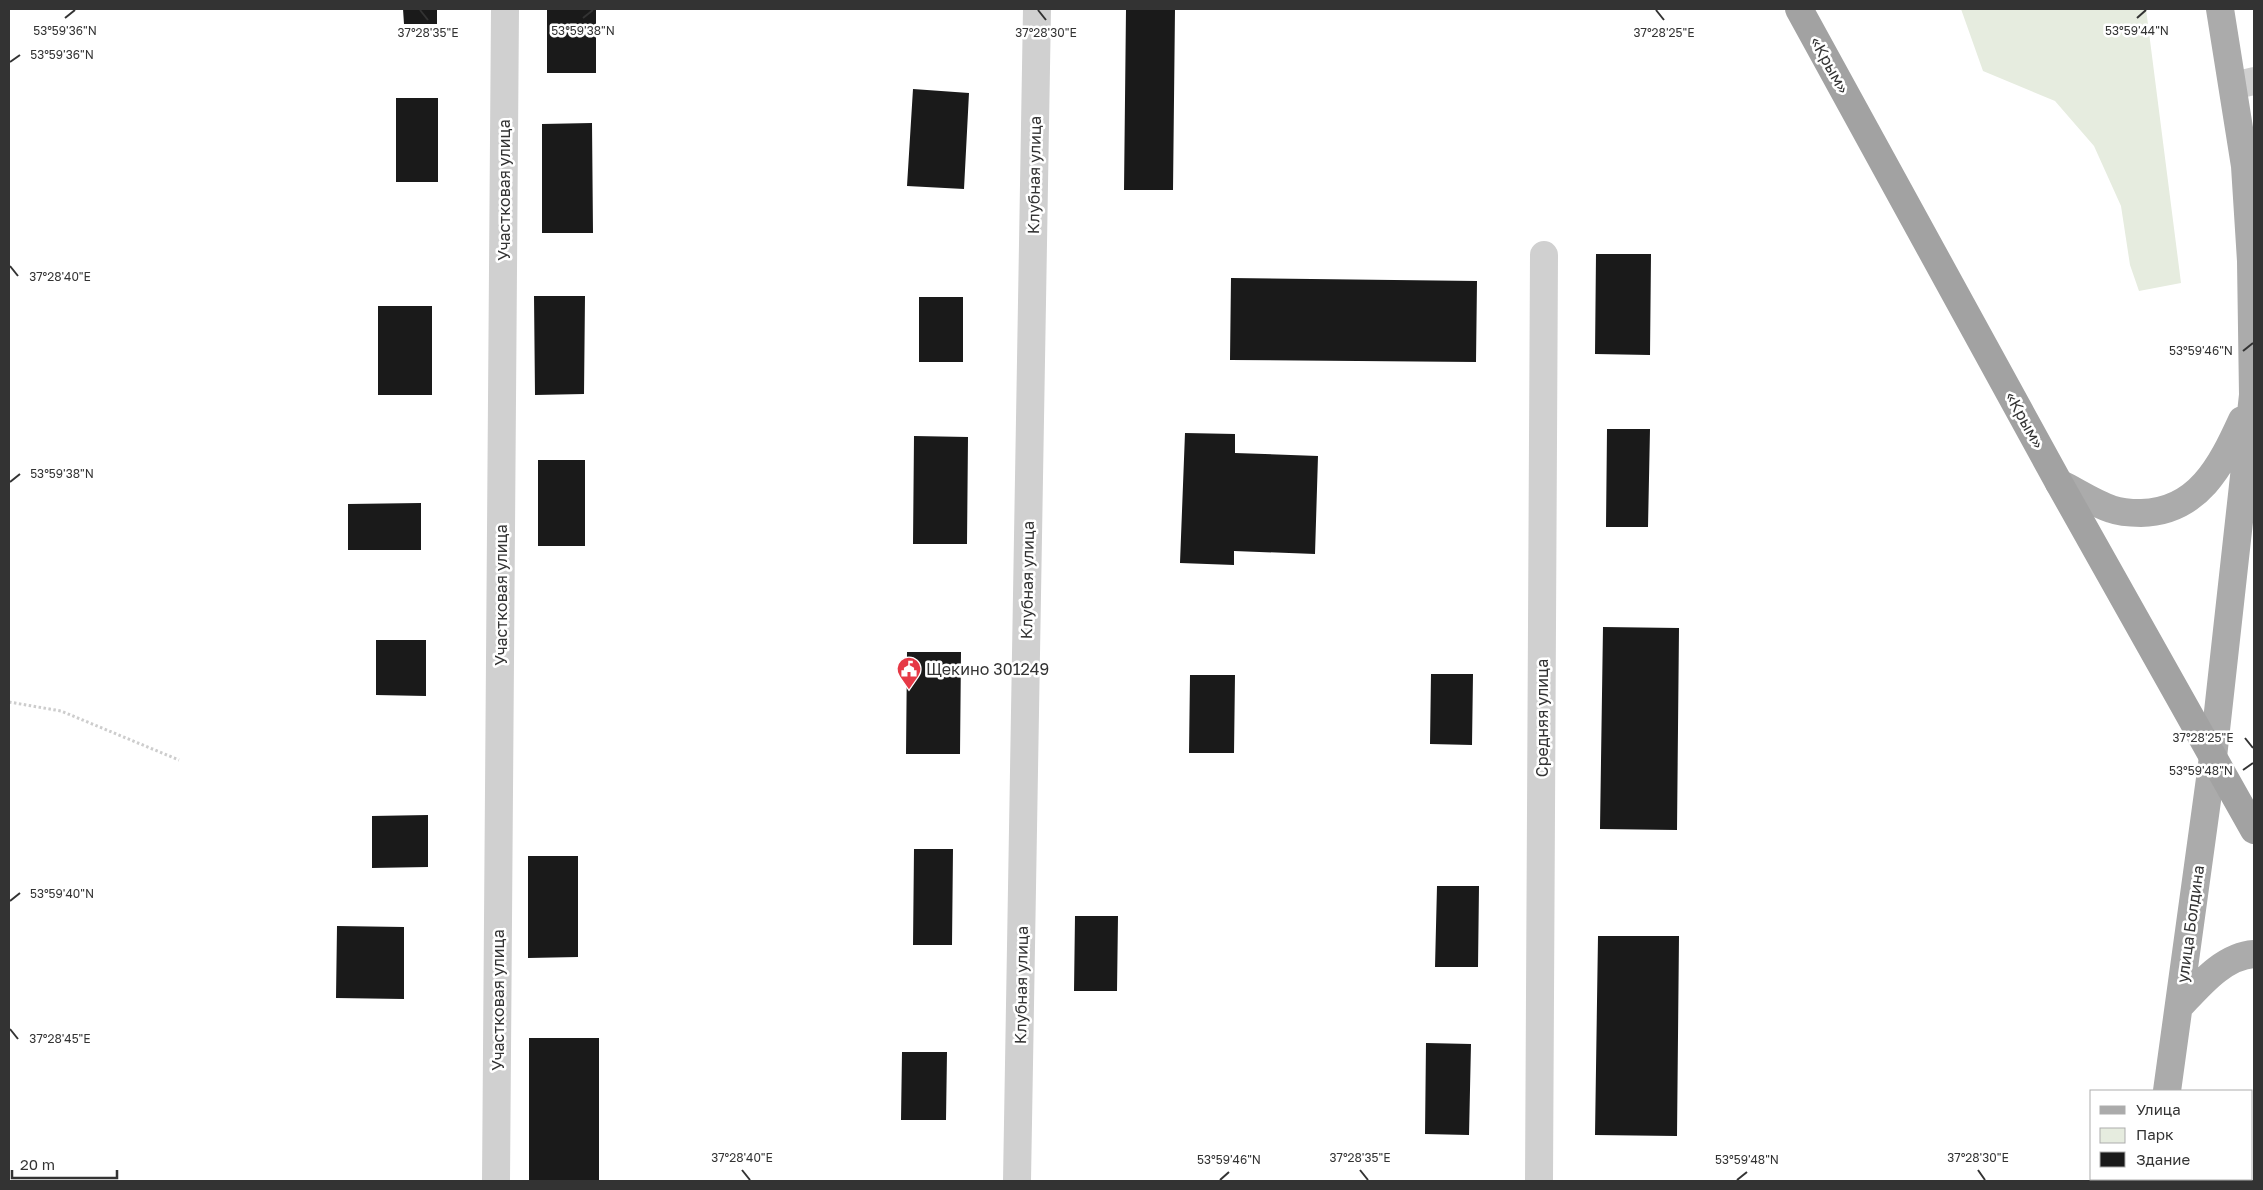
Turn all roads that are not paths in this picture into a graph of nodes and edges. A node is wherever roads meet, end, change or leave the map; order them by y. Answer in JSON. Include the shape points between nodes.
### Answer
{"nodes":[{"id":1,"x":505,"y":9,"type":"edge"},
{"id":2,"x":1037,"y":9,"type":"edge"},
{"id":3,"x":1799,"y":9,"type":"edge"},
{"id":4,"x":2220,"y":9,"type":"edge"},
{"id":5,"x":2243,"y":83,"type":"edge"},
{"id":6,"x":1544,"y":255,"type":"dead end"},
{"id":7,"x":2253,"y":396,"type":"junction"},
{"id":8,"x":2059,"y":482,"type":"junction"},
{"id":9,"x":2213,"y":757,"type":"junction"},
{"id":10,"x":2254,"y":830,"type":"edge"},
{"id":11,"x":2254,"y":954,"type":"edge"},
{"id":12,"x":2178,"y":1006,"type":"junction"},
{"id":13,"x":2167,"y":1090,"type":"edge"},
{"id":14,"x":496,"y":1181,"type":"edge"},
{"id":15,"x":1018,"y":1181,"type":"edge"},
{"id":16,"x":1539,"y":1181,"type":"edge"}],
"edges":[{"from":1,"to":14,"type":"street","name":"Участковая улица"},
{"from":2,"to":15,"type":"street","name":"Клубная улица"},
{"from":3,"to":8,"type":"highway","name":"«Крым»"},
{"from":4,"to":5,"type":"main road","name":"улица Болдина"},
{"from":5,"to":7,"type":"main road","name":"улица Болдина"},
{"from":6,"to":16,"type":"street","name":"Средняя улица"},
{"from":7,"to":8,"type":"main road","via":[[2227,453],[2212,476],[2184,502],[2153,512],[2112,510]]},
{"from":7,"to":9,"type":"main road","name":"улица Болдина"},
{"from":8,"to":9,"type":"highway","name":"«Крым»"},
{"from":9,"to":10,"type":"highway","name":"«Крым»"},
{"from":9,"to":12,"type":"main road","name":"улица Болдина"},
{"from":11,"to":12,"type":"main road","via":[[2225,964]]},
{"from":12,"to":13,"type":"main road","name":"улица Болдина"}]}
